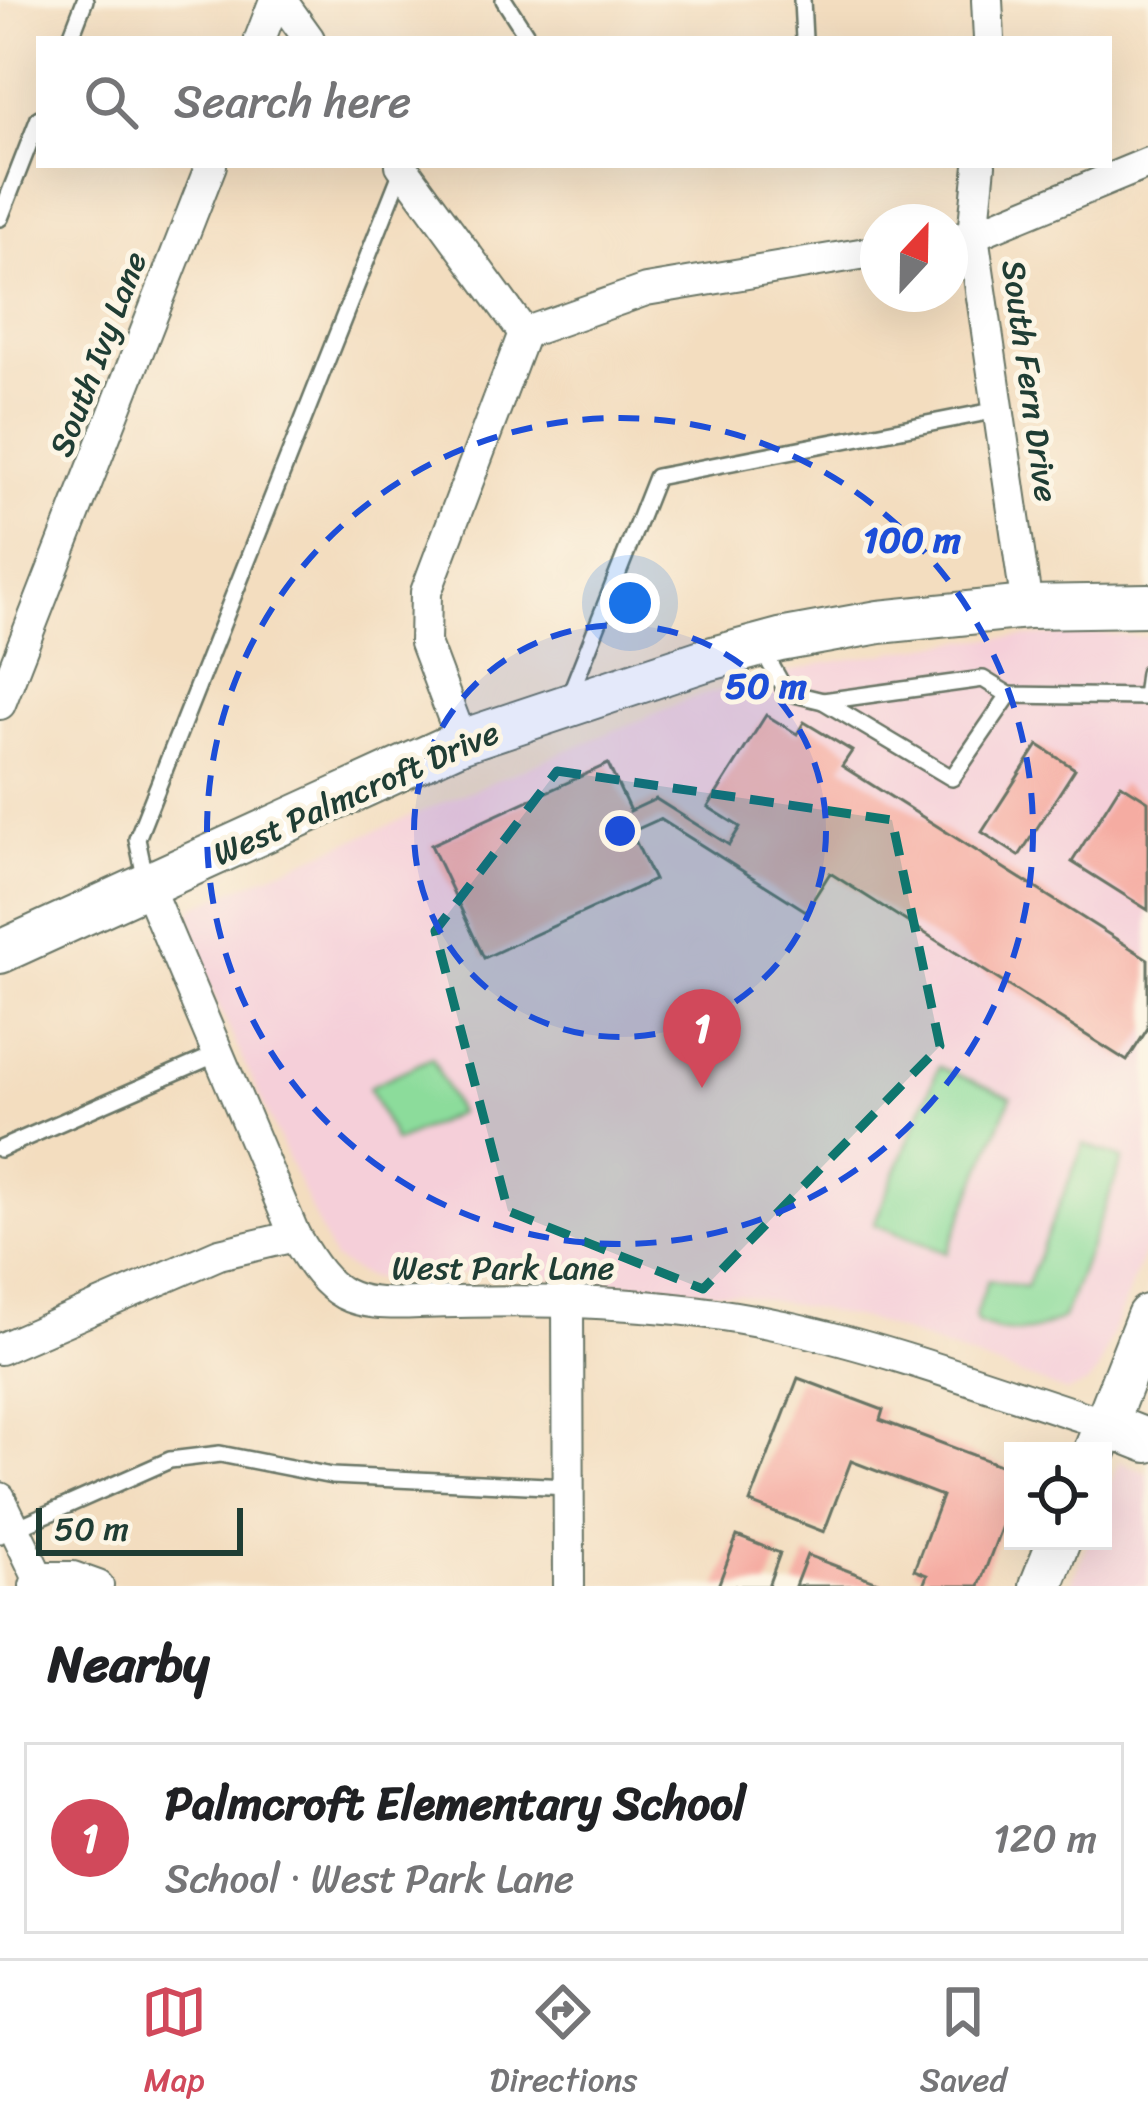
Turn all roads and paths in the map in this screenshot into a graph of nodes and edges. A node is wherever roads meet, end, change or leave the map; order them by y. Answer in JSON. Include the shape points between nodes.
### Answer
{"nodes":[{"id":1,"x":86,"y":0,"type":"edge"},
{"id":2,"x":278,"y":0,"type":"edge"},
{"id":3,"x":504,"y":0,"type":"edge"},
{"id":4,"x":802,"y":0,"type":"edge"},
{"id":5,"x":987,"y":0,"type":"edge"},
{"id":6,"x":71,"y":36,"type":"edge"},
{"id":7,"x":261,"y":36,"type":"edge"},
{"id":8,"x":307,"y":36,"type":"edge"},
{"id":9,"x":527,"y":36,"type":"edge"},
{"id":10,"x":804,"y":36,"type":"edge"},
{"id":11,"x":989,"y":36,"type":"edge"},
{"id":12,"x":36,"y":126,"type":"edge"},
{"id":13,"x":1148,"y":163,"type":"edge"},
{"id":14,"x":210,"y":168,"type":"edge"},
{"id":15,"x":401,"y":168,"type":"edge"},
{"id":16,"x":403,"y":168,"type":"edge"},
{"id":17,"x":979,"y":168,"type":"edge"},
{"id":18,"x":968,"y":210,"type":"edge"},
{"id":19,"x":0,"y":218,"type":"edge"},
{"id":20,"x":968,"y":234,"type":"edge"},
{"id":21,"x":860,"y":254,"type":"edge"},
{"id":22,"x":968,"y":270,"type":"edge"},
{"id":23,"x":524,"y":333,"type":"junction"},
{"id":24,"x":998,"y":410,"type":"junction"},
{"id":25,"x":1148,"y":605,"type":"edge"},
{"id":26,"x":1027,"y":607,"type":"junction"},
{"id":27,"x":760,"y":646,"type":"junction"},
{"id":28,"x":1148,"y":673,"type":"edge"},
{"id":29,"x":1010,"y":695,"type":"junction"},
{"id":30,"x":823,"y":701,"type":"junction"},
{"id":31,"x":0,"y":704,"type":"edge"},
{"id":32,"x":564,"y":708,"type":"junction"},
{"id":33,"x":462,"y":741,"type":"junction"},
{"id":34,"x":147,"y":885,"type":"junction"},
{"id":35,"x":0,"y":952,"type":"edge"},
{"id":36,"x":217,"y":1054,"type":"junction"},
{"id":37,"x":0,"y":1149,"type":"edge"},
{"id":38,"x":295,"y":1237,"type":"junction"},
{"id":39,"x":568,"y":1300,"type":"junction"},
{"id":40,"x":1148,"y":1316,"type":"edge"},
{"id":41,"x":0,"y":1349,"type":"edge"},
{"id":42,"x":1100,"y":1438,"type":"edge"},
{"id":43,"x":1148,"y":1441,"type":"edge"},
{"id":44,"x":568,"y":1487,"type":"junction"},
{"id":45,"x":0,"y":1498,"type":"edge"},
{"id":46,"x":7,"y":1531,"type":"edge"},
{"id":47,"x":1055,"y":1550,"type":"edge"},
{"id":48,"x":37,"y":1581,"type":"edge"},
{"id":49,"x":98,"y":1586,"type":"edge"},
{"id":50,"x":568,"y":1586,"type":"edge"},
{"id":51,"x":1041,"y":1586,"type":"edge"}],
"edges":[{"from":1,"to":6,"type":"lane"},
{"from":2,"to":7,"type":"street"},
{"from":2,"to":8,"type":"street"},
{"from":3,"to":9,"type":"lane"},
{"from":4,"to":10,"type":"lane"},
{"from":5,"to":11,"type":"street"},
{"from":12,"to":19,"type":"lane"},
{"from":13,"to":20,"type":"street"},
{"from":14,"to":31,"type":"street","name":"South Ivy Lane"},
{"from":15,"to":34,"type":"lane","via":[[137,839]]},
{"from":16,"to":23,"type":"street"},
{"from":17,"to":18,"type":"street","name":"South Fern Drive"},
{"from":21,"to":23,"type":"street","via":[[646,290]]},
{"from":22,"to":24,"type":"street","name":"South Fern Drive"},
{"from":23,"to":33,"type":"street","via":[[426,592],[425,643]]},
{"from":24,"to":26,"type":"street","name":"South Fern Drive"},
{"from":24,"to":32,"type":"lane","via":[[656,477]]},
{"from":25,"to":26,"type":"street","name":"West Palmcroft Drive"},
{"from":26,"to":27,"type":"street","name":"West Palmcroft Drive","via":[[879,622]]},
{"from":27,"to":30,"type":"lane","via":[[786,692]]},
{"from":27,"to":32,"type":"street","name":"West Palmcroft Drive"},
{"from":28,"to":29,"type":"lane","via":[[1145,698]]},
{"from":29,"to":30,"type":"lane","via":[[983,680]]},
{"from":29,"to":30,"type":"lane","via":[[952,778]]},
{"from":32,"to":33,"type":"street","name":"West Palmcroft Drive"},
{"from":33,"to":34,"type":"street","name":"West Palmcroft Drive"},
{"from":34,"to":35,"type":"street","name":"West Palmcroft Drive"},
{"from":34,"to":36,"type":"street","name":"West Park Lane"},
{"from":36,"to":37,"type":"lane"},
{"from":36,"to":38,"type":"street","name":"West Park Lane"},
{"from":38,"to":39,"type":"street","name":"West Park Lane","via":[[320,1279],[377,1304]]},
{"from":38,"to":41,"type":"street","via":[[219,1254]]},
{"from":39,"to":42,"type":"street","name":"West Park Lane","via":[[783,1326],[923,1364]]},
{"from":39,"to":44,"type":"street"},
{"from":40,"to":42,"type":"street"},
{"from":42,"to":43,"type":"street"},
{"from":44,"to":46,"type":"lane","via":[[332,1476],[220,1454],[170,1460]]},
{"from":44,"to":50,"type":"street"},
{"from":45,"to":46,"type":"street"},
{"from":46,"to":48,"type":"street"},
{"from":47,"to":51,"type":"street"},
{"from":48,"to":49,"type":"street","via":[[73,1576]]}]}
